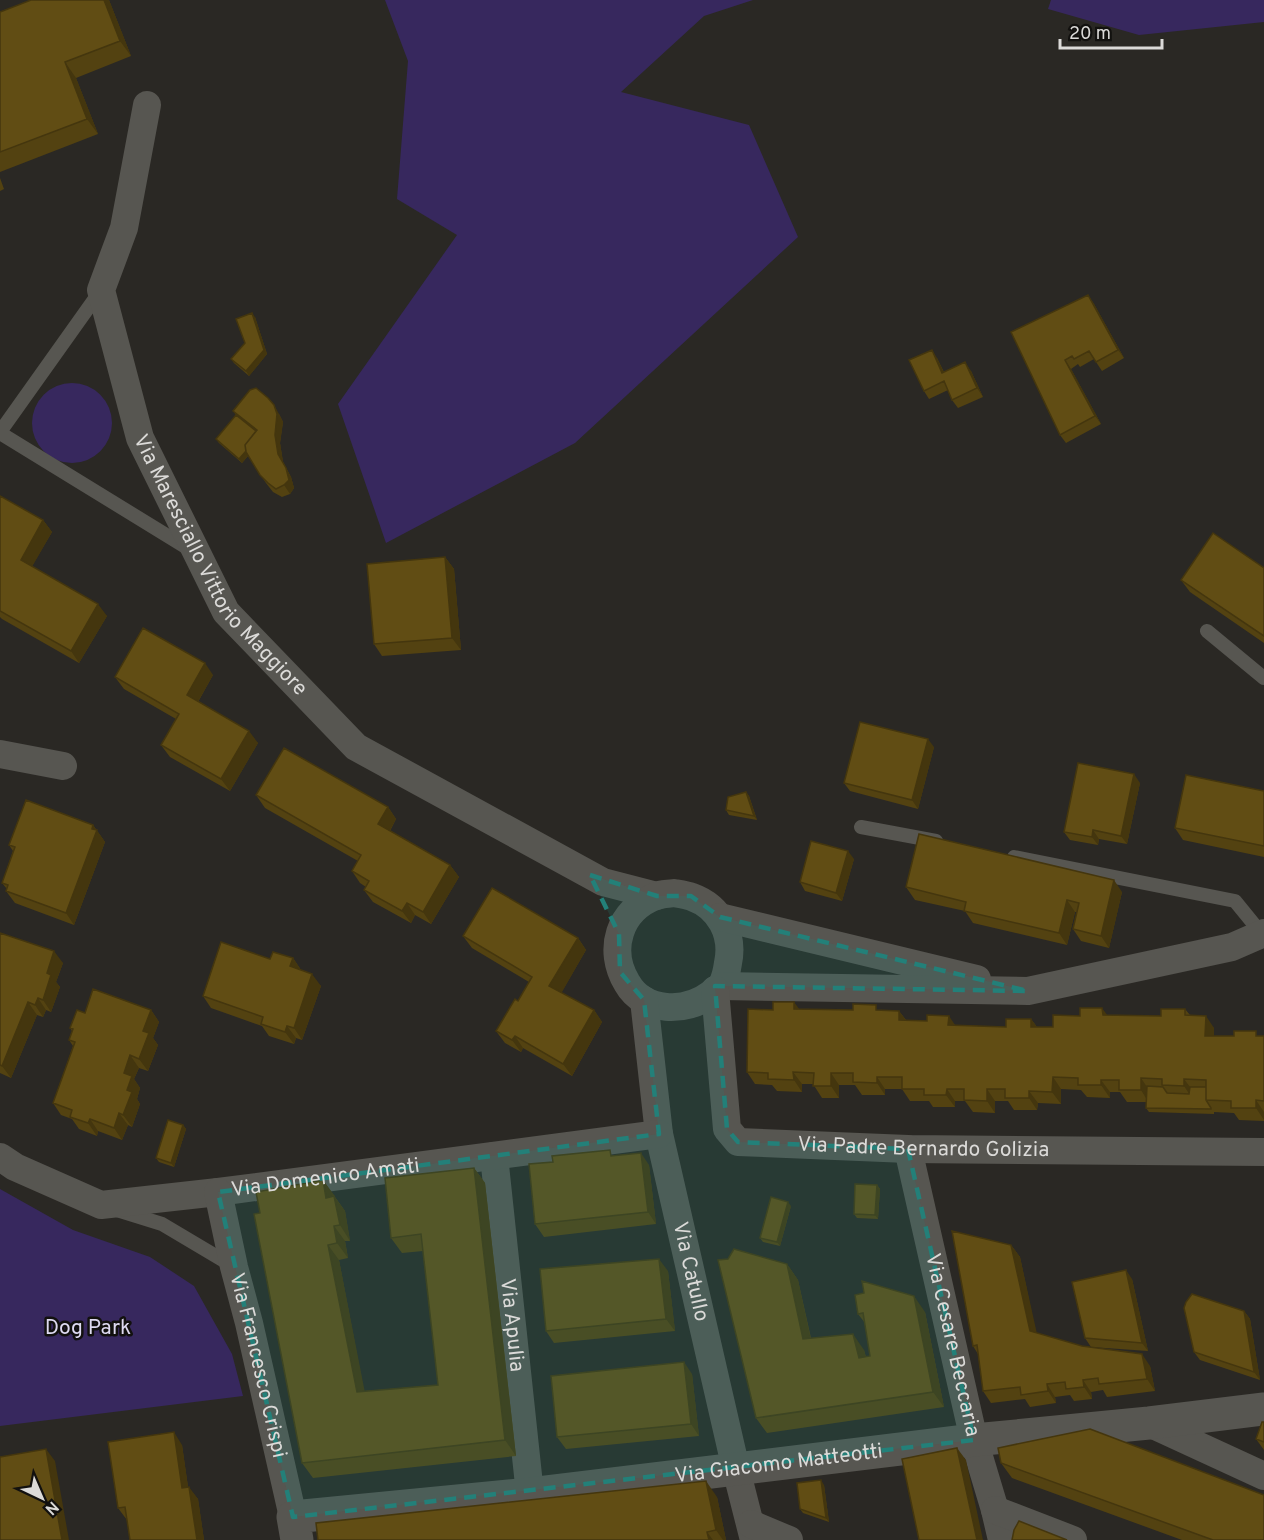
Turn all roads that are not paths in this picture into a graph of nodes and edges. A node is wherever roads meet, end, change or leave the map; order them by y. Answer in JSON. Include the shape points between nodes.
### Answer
{"nodes":[{"id":1,"x":147,"y":105,"type":"dead end"},
{"id":2,"x":101,"y":290,"type":"junction"},
{"id":3,"x":0,"y":433,"type":"edge"},
{"id":4,"x":196,"y":553,"type":"junction"},
{"id":5,"x":1207,"y":631,"type":"dead end"},
{"id":6,"x":1264,"y":678,"type":"edge"},
{"id":7,"x":0,"y":754,"type":"edge"},
{"id":8,"x":63,"y":766,"type":"dead end"},
{"id":9,"x":861,"y":827,"type":"dead end"},
{"id":10,"x":955,"y":845,"type":"edge"},
{"id":11,"x":1001,"y":854,"type":"edge"},
{"id":12,"x":590,"y":875,"type":"junction"},
{"id":13,"x":657,"y":896,"type":"junction"},
{"id":14,"x":720,"y":917,"type":"junction"},
{"id":15,"x":1263,"y":933,"type":"edge"},
{"id":16,"x":619,"y":934,"type":"junction"},
{"id":17,"x":718,"y":988,"type":"junction"},
{"id":18,"x":1028,"y":991,"type":"junction"},
{"id":19,"x":644,"y":1000,"type":"junction"},
{"id":20,"x":659,"y":1134,"type":"junction"},
{"id":21,"x":908,"y":1149,"type":"junction"},
{"id":22,"x":1264,"y":1152,"type":"edge"},
{"id":23,"x":494,"y":1156,"type":"junction"},
{"id":24,"x":0,"y":1157,"type":"edge"},
{"id":25,"x":218,"y":1192,"type":"junction"},
{"id":26,"x":101,"y":1205,"type":"junction"},
{"id":27,"x":234,"y":1267,"type":"junction"},
{"id":28,"x":1264,"y":1409,"type":"edge"},
{"id":29,"x":1149,"y":1423,"type":"junction"},
{"id":30,"x":974,"y":1440,"type":"junction"},
{"id":31,"x":736,"y":1469,"type":"junction"},
{"id":32,"x":1264,"y":1476,"type":"edge"},
{"id":33,"x":530,"y":1494,"type":"junction"},
{"id":34,"x":995,"y":1510,"type":"junction"},
{"id":35,"x":295,"y":1529,"type":"edge"},
{"id":36,"x":752,"y":1532,"type":"edge"},
{"id":37,"x":789,"y":1540,"type":"edge"},
{"id":38,"x":1002,"y":1540,"type":"edge"},
{"id":39,"x":1073,"y":1540,"type":"edge"}],
"edges":[{"from":1,"to":2,"type":"street","via":[[124,228]]},
{"from":2,"to":3,"type":"lane"},
{"from":2,"to":4,"type":"street","name":"Via Maresciallo Vittorio Maggiore","via":[[140,438]]},
{"from":3,"to":4,"type":"lane"},
{"from":4,"to":12,"type":"street","name":"Via Maresciallo Vittorio Maggiore","via":[[226,612],[356,747]]},
{"from":5,"to":6,"type":"lane"},
{"from":7,"to":8,"type":"street"},
{"from":9,"to":10,"type":"lane"},
{"from":11,"to":15,"type":"lane","via":[[1235,901]]},
{"from":12,"to":13,"type":"street","name":"Via Maresciallo Vittorio Maggiore"},
{"from":12,"to":16,"type":"street","name":"Via Maresciallo Vittorio Maggiore","via":[[609,906]]},
{"from":13,"to":14,"type":"street","via":[[691,896]]},
{"from":13,"to":16,"type":"street","via":[[640,904]]},
{"from":14,"to":17,"type":"street","via":[[728,933],[730,951]]},
{"from":14,"to":18,"type":"street"},
{"from":15,"to":18,"type":"street","via":[[1232,947]]},
{"from":16,"to":19,"type":"street","via":[[616,953],[620,972]]},
{"from":17,"to":18,"type":"street"},
{"from":17,"to":19,"type":"street","via":[[692,1005],[676,1008]]},
{"from":17,"to":21,"type":"street","name":"Via Padre Bernardo Golizia","via":[[727,1129],[738,1142]]},
{"from":19,"to":20,"type":"street","name":"Via Catullo"},
{"from":20,"to":23,"type":"street","name":"Via Domenico Amati"},
{"from":20,"to":31,"type":"street","name":"Via Catullo"},
{"from":21,"to":22,"type":"street","name":"Via Padre Bernardo Golizia"},
{"from":21,"to":30,"type":"street","name":"Via Cesare Beccaria"},
{"from":23,"to":25,"type":"street","name":"Via Domenico Amati"},
{"from":23,"to":33,"type":"street","name":"Via Apulia"},
{"from":24,"to":26,"type":"street"},
{"from":25,"to":26,"type":"street","name":"Via Domenico Amati"},
{"from":25,"to":27,"type":"street","name":"Via Francesco Crispi"},
{"from":26,"to":27,"type":"lane","via":[[162,1224]]},
{"from":27,"to":35,"type":"street","name":"Via Francesco Crispi"},
{"from":28,"to":29,"type":"street","name":"Via Giacomo Matteotti"},
{"from":29,"to":30,"type":"street","name":"Via Giacomo Matteotti"},
{"from":29,"to":32,"type":"street"},
{"from":30,"to":31,"type":"street","name":"Via Giacomo Matteotti"},
{"from":30,"to":34,"type":"street","name":"Via Cesare Beccaria"},
{"from":31,"to":33,"type":"street","name":"Via Giacomo Matteotti"},
{"from":31,"to":36,"type":"street","name":"Via Catullo"},
{"from":33,"to":35,"type":"street","name":"Via Giacomo Matteotti"},
{"from":34,"to":38,"type":"street","name":"Via Cesare Beccaria"},
{"from":34,"to":39,"type":"street"},
{"from":36,"to":37,"type":"street"}]}
